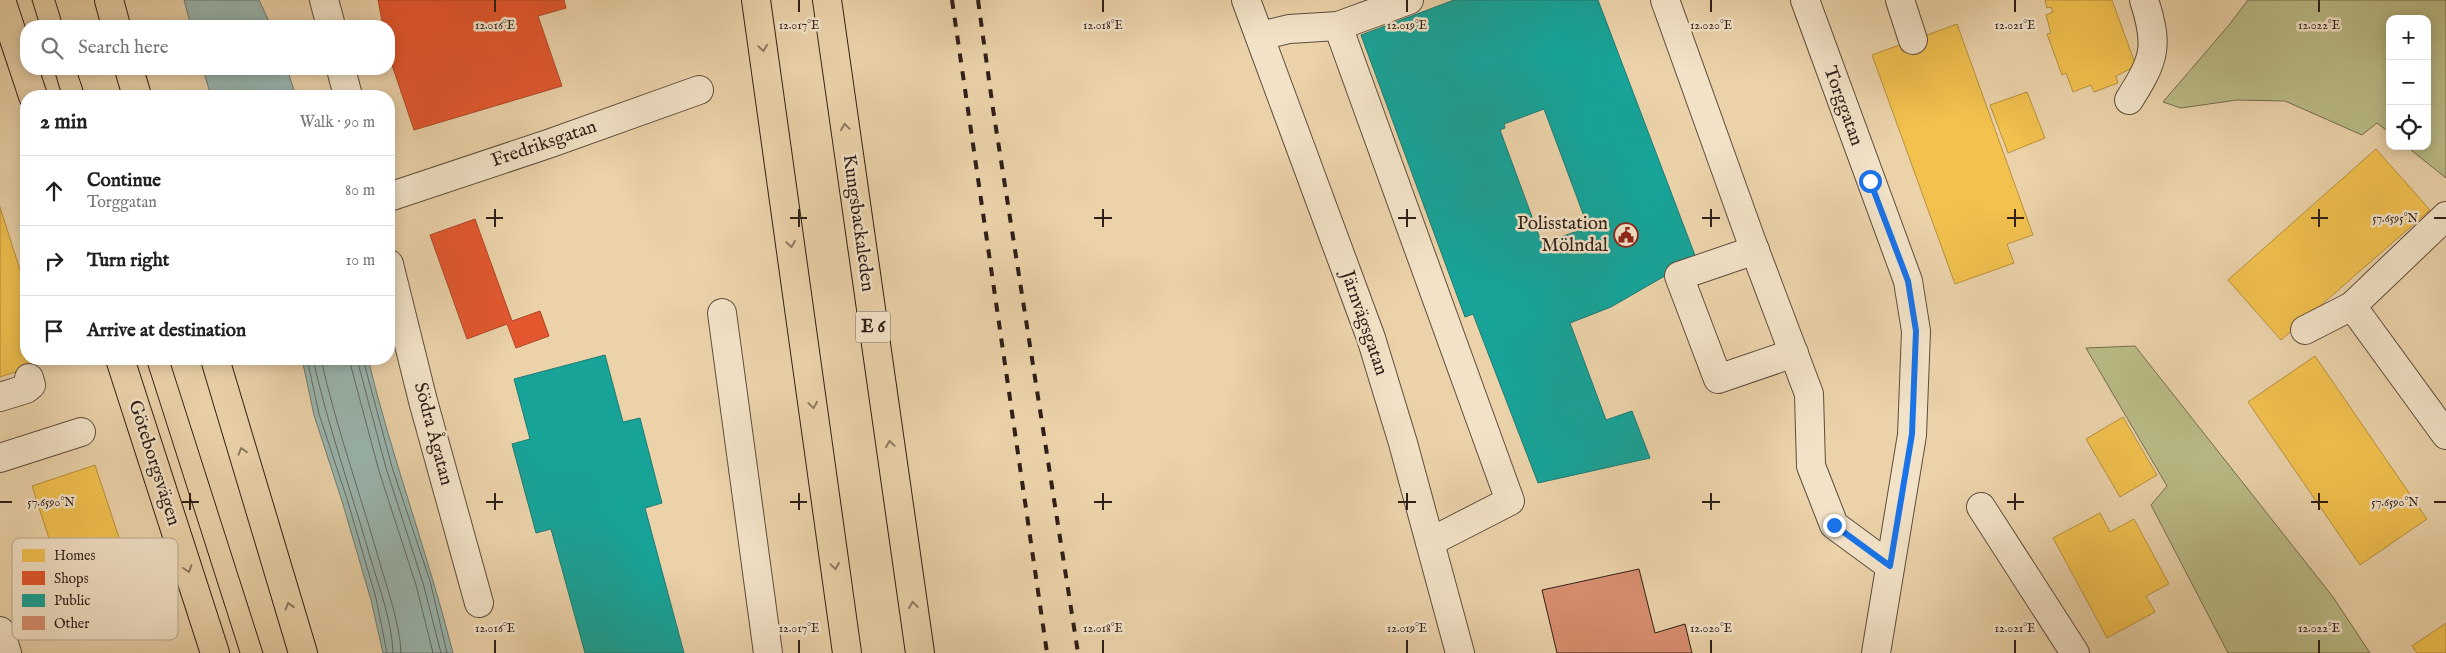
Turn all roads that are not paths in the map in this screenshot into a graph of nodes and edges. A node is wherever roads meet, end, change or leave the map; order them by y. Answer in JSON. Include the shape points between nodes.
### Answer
{"nodes":[{"id":1,"x":1,"y":0,"type":"edge"},
{"id":2,"x":109,"y":0,"type":"edge"},
{"id":3,"x":324,"y":0,"type":"edge"},
{"id":4,"x":756,"y":0,"type":"edge"},
{"id":5,"x":827,"y":0,"type":"edge"},
{"id":6,"x":1246,"y":0,"type":"edge"},
{"id":7,"x":1409,"y":0,"type":"edge"},
{"id":8,"x":1665,"y":0,"type":"edge"},
{"id":9,"x":1805,"y":0,"type":"edge"},
{"id":10,"x":1900,"y":0,"type":"edge"},
{"id":11,"x":2144,"y":0,"type":"edge"},
{"id":12,"x":114,"y":20,"type":"edge"},
{"id":13,"x":329,"y":20,"type":"edge"},
{"id":14,"x":1338,"y":26,"type":"junction"},
{"id":15,"x":1260,"y":36,"type":"junction"},
{"id":16,"x":1913,"y":40,"type":"dead end"},
{"id":17,"x":20,"y":57,"type":"edge"},
{"id":18,"x":26,"y":75,"type":"edge"},
{"id":19,"x":131,"y":75,"type":"edge"},
{"id":20,"x":343,"y":75,"type":"edge"},
{"id":21,"x":31,"y":90,"type":"edge"},
{"id":22,"x":135,"y":90,"type":"edge"},
{"id":23,"x":346,"y":90,"type":"edge"},
{"id":24,"x":699,"y":90,"type":"dead end"},
{"id":25,"x":2129,"y":100,"type":"dead end"},
{"id":26,"x":395,"y":195,"type":"edge"},
{"id":27,"x":2446,"y":216,"type":"edge"},
{"id":28,"x":1755,"y":250,"type":"junction"},
{"id":29,"x":395,"y":288,"type":"edge"},
{"id":30,"x":2352,"y":306,"type":"junction"},
{"id":31,"x":722,"y":312,"type":"dead end"},
{"id":32,"x":2305,"y":330,"type":"dead end"},
{"id":33,"x":1794,"y":353,"type":"junction"},
{"id":34,"x":122,"y":365,"type":"edge"},
{"id":35,"x":217,"y":365,"type":"edge"},
{"id":36,"x":29,"y":378,"type":"dead end"},
{"id":37,"x":0,"y":397,"type":"edge"},
{"id":38,"x":81,"y":432,"type":"dead end"},
{"id":39,"x":2446,"y":435,"type":"edge"},
{"id":40,"x":0,"y":458,"type":"edge"},
{"id":41,"x":1981,"y":507,"type":"dead end"},
{"id":42,"x":178,"y":538,"type":"edge"},
{"id":43,"x":178,"y":538,"type":"edge"},
{"id":44,"x":1430,"y":542,"type":"junction"},
{"id":45,"x":1890,"y":566,"type":"junction"},
{"id":46,"x":479,"y":603,"type":"dead end"},
{"id":47,"x":0,"y":631,"type":"edge"},
{"id":48,"x":7,"y":653,"type":"edge"},
{"id":49,"x":215,"y":653,"type":"edge"},
{"id":50,"x":303,"y":653,"type":"edge"},
{"id":51,"x":768,"y":653,"type":"edge"},
{"id":52,"x":847,"y":653,"type":"edge"},
{"id":53,"x":920,"y":653,"type":"edge"},
{"id":54,"x":1460,"y":653,"type":"edge"},
{"id":55,"x":1876,"y":653,"type":"edge"},
{"id":56,"x":2076,"y":653,"type":"edge"}],
"edges":[{"from":1,"to":17,"type":"main road"},
{"from":2,"to":12,"type":"main road"},
{"from":3,"to":13,"type":"street"},
{"from":4,"to":52,"type":"main road","one_way":true},
{"from":53,"to":5,"type":"main road","name":"Kungsbackaleden","number":"E 6","one_way":true},
{"from":6,"to":15,"type":"street","name":"Järnvägsgatan"},
{"from":7,"to":14,"type":"street"},
{"from":8,"to":28,"type":"street"},
{"from":9,"to":45,"type":"street","name":"Torggatan","via":[[1908,281],[1916,331],[1912,434]]},
{"from":10,"to":16,"type":"street"},
{"from":11,"to":25,"type":"street","via":[[2153,28],[2154,49]]},
{"from":14,"to":15,"type":"street","via":[[1289,29]]},
{"from":14,"to":44,"type":"street","via":[[1510,501]]},
{"from":15,"to":44,"type":"street","name":"Järnvägsgatan","via":[[1371,338]]},
{"from":18,"to":21,"type":"main road"},
{"from":19,"to":22,"type":"main road"},
{"from":20,"to":23,"type":"street"},
{"from":24,"to":26,"type":"street","name":"Fredriksgatan"},
{"from":27,"to":30,"type":"street"},
{"from":28,"to":33,"type":"street"},
{"from":28,"to":33,"type":"street","via":[[1679,276],[1718,379]]},
{"from":29,"to":46,"type":"street","name":"Södra Ågatan"},
{"from":30,"to":32,"type":"street"},
{"from":30,"to":39,"type":"street"},
{"from":31,"to":51,"type":"street"},
{"from":33,"to":45,"type":"street","via":[[1809,394],[1811,466],[1834,525]]},
{"from":34,"to":42,"type":"main road","name":"Göteborgsvägen","one_way":true},
{"from":50,"to":35,"type":"main road","one_way":true},
{"from":36,"to":37,"type":"street","via":[[31,385],[26,389]]},
{"from":38,"to":40,"type":"street"},
{"from":41,"to":56,"type":"street"},
{"from":43,"to":49,"type":"main road","name":"Göteborgsvägen","one_way":true},
{"from":44,"to":54,"type":"street","name":"Järnvägsgatan"},
{"from":45,"to":55,"type":"street","name":"Torggatan"},
{"from":47,"to":48,"type":"street"}]}
